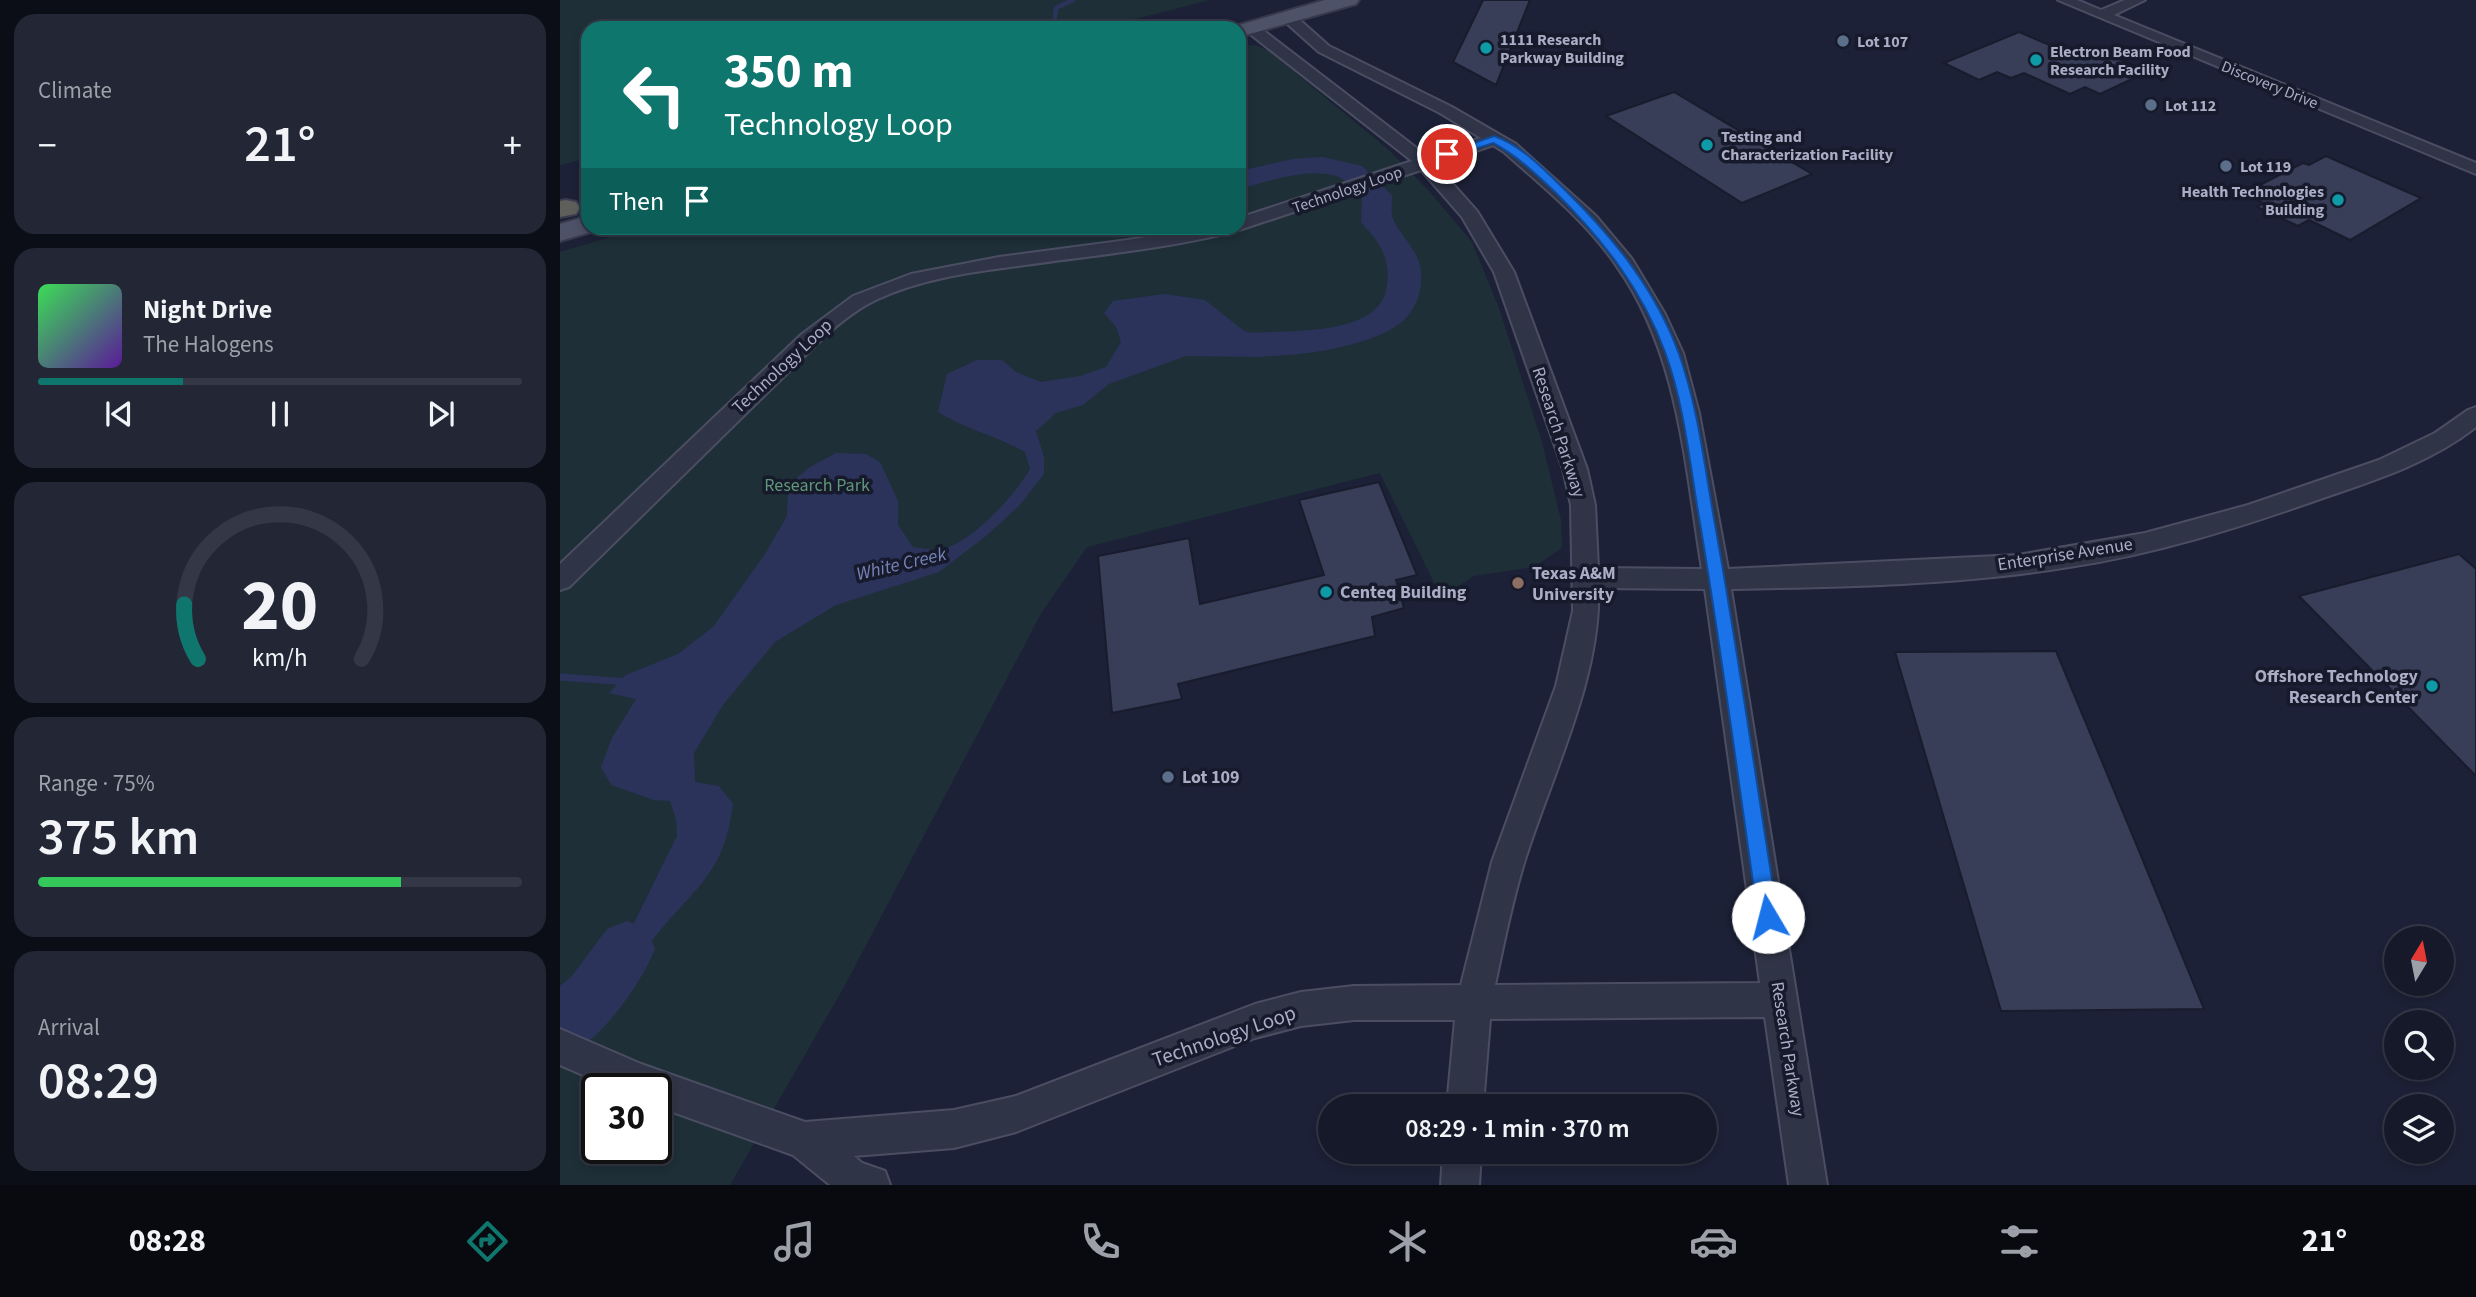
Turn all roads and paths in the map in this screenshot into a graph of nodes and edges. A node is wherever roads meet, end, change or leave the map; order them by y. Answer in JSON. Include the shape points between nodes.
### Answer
{"nodes":[{"id":1,"x":1349,"y":0,"type":"edge"},
{"id":2,"x":2138,"y":0,"type":"edge"},
{"id":3,"x":2077,"y":2,"type":"edge"},
{"id":4,"x":2101,"y":15,"type":"junction"},
{"id":5,"x":1287,"y":17,"type":"junction"},
{"id":6,"x":1246,"y":28,"type":"edge"},
{"id":7,"x":1246,"y":30,"type":"edge"},
{"id":8,"x":1494,"y":139,"type":"junction"},
{"id":9,"x":1424,"y":162,"type":"junction"},
{"id":10,"x":2476,"y":169,"type":"edge"},
{"id":11,"x":1391,"y":173,"type":"joint"},
{"id":12,"x":1322,"y":198,"type":"joint"},
{"id":13,"x":1246,"y":221,"type":"edge"},
{"id":14,"x":1192,"y":235,"type":"edge"},
{"id":15,"x":2476,"y":415,"type":"edge"},
{"id":16,"x":2466,"y":438,"type":"edge"},
{"id":17,"x":1587,"y":579,"type":"junction"},
{"id":18,"x":560,"y":580,"type":"edge"},
{"id":19,"x":1717,"y":581,"type":"junction"},
{"id":20,"x":1780,"y":1000,"type":"junction"},
{"id":21,"x":1474,"y":1002,"type":"junction"},
{"id":22,"x":560,"y":1047,"type":"edge"},
{"id":23,"x":1466,"y":1094,"type":"edge"},
{"id":24,"x":805,"y":1140,"type":"junction"},
{"id":25,"x":1461,"y":1164,"type":"edge"},
{"id":26,"x":871,"y":1185,"type":"edge"},
{"id":27,"x":1460,"y":1185,"type":"edge"},
{"id":28,"x":1808,"y":1185,"type":"edge"}],
"edges":[{"from":1,"to":5,"type":"main road"},
{"from":2,"to":4,"type":"street"},
{"from":3,"to":4,"type":"street","name":"Discovery Drive"},
{"from":4,"to":10,"type":"street","name":"Discovery Drive"},
{"from":5,"to":6,"type":"main road"},
{"from":5,"to":8,"type":"street","name":"Research Parkway","via":[[1324,49]]},
{"from":7,"to":9,"type":"street","name":"Research Parkway"},
{"from":8,"to":9,"type":"street","name":"Technology Loop"},
{"from":8,"to":19,"type":"street","name":"Research Parkway","via":[[1510,148],[1589,220],[1625,263],[1655,314],[1672,353],[1688,413]]},
{"from":9,"to":11,"type":"street","name":"Technology Loop"},
{"from":9,"to":17,"type":"street","name":"Research Parkway","via":[[1470,215],[1504,272],[1574,469],[1583,505]]},
{"from":11,"to":12,"type":"street","name":"Technology Loop"},
{"from":12,"to":13,"type":"street","name":"Technology Loop"},
{"from":14,"to":18,"type":"street","name":"Technology Loop","via":[[991,263],[906,281],[870,295],[834,317],[802,346]]},
{"from":15,"to":16,"type":"street","name":"Enterprise Avenue"},
{"from":16,"to":19,"type":"street","name":"Enterprise Avenue","via":[[2242,518],[2033,563]]},
{"from":17,"to":19,"type":"street","name":"Enterprise Avenue"},
{"from":17,"to":21,"type":"street","name":"Research Parkway","via":[[1586,611],[1570,686],[1508,862]]},
{"from":19,"to":20,"type":"street","name":"Research Parkway"},
{"from":20,"to":21,"type":"street","name":"Technology Loop"},
{"from":20,"to":28,"type":"street","name":"Research Parkway"},
{"from":21,"to":23,"type":"street","name":"Research Parkway"},
{"from":21,"to":24,"type":"street","name":"Technology Loop","via":[[1354,1003],[1301,1009],[1255,1021],[1016,1114],[954,1129]]},
{"from":22,"to":24,"type":"street","name":"Technology Loop","via":[[638,1081]]},
{"from":24,"to":26,"type":"street","name":"Technology Loop","via":[[849,1178]]},
{"from":25,"to":27,"type":"street"}]}
